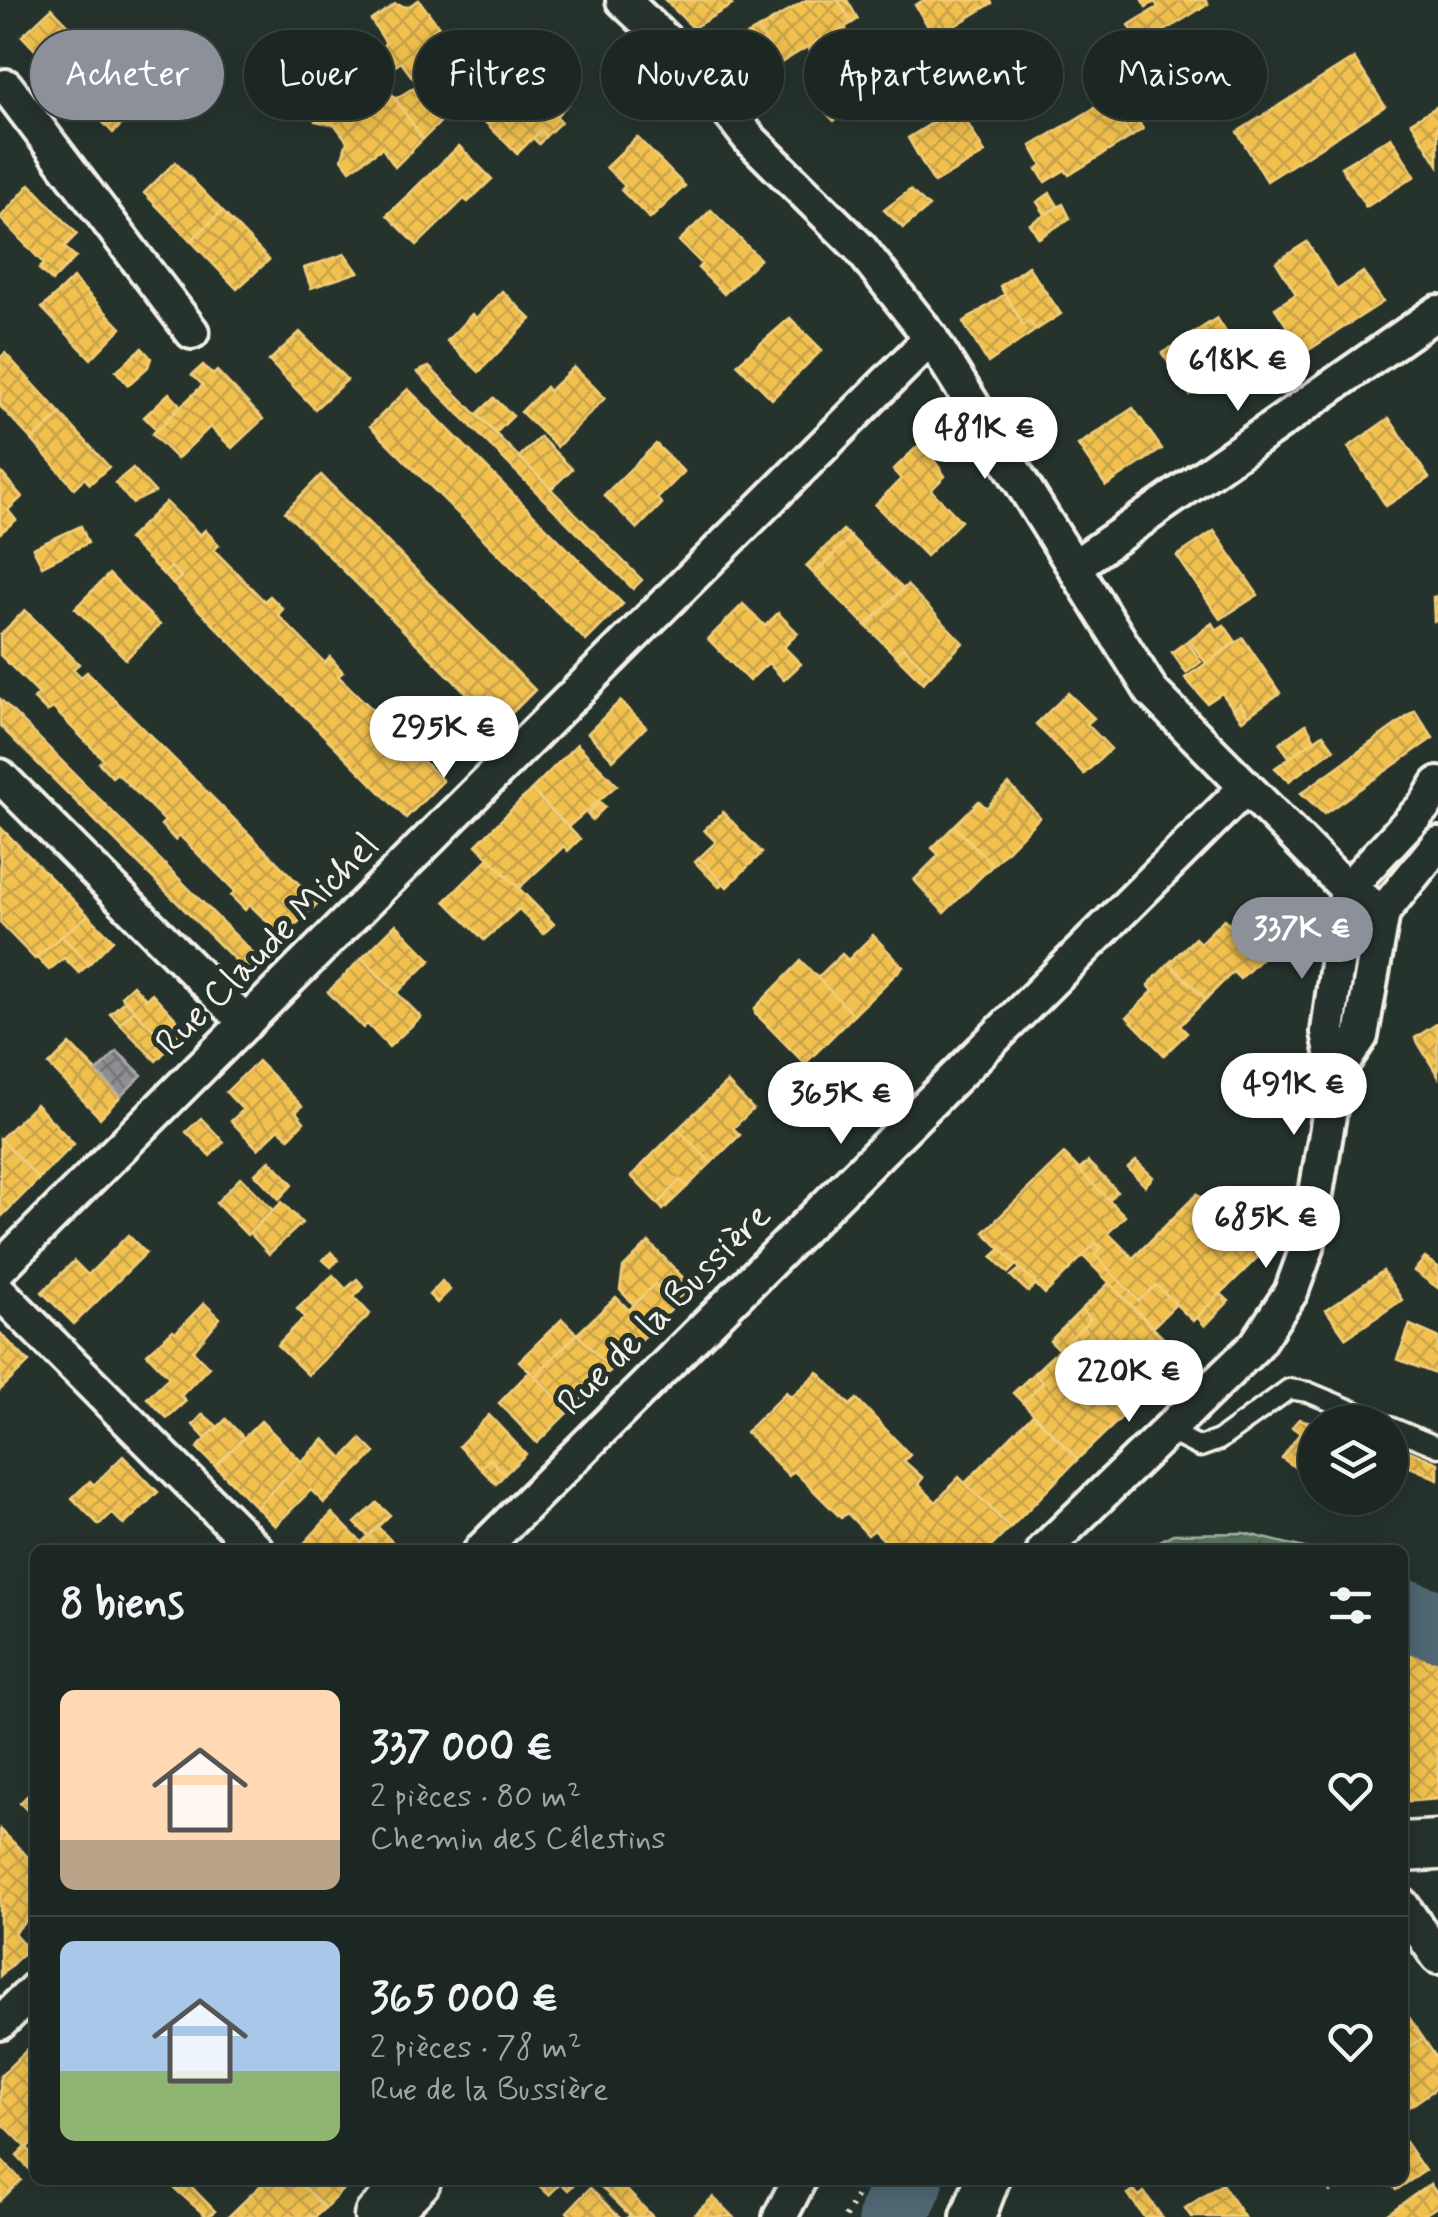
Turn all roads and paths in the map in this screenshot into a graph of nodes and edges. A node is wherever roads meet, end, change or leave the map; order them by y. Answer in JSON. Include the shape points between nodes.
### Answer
{"nodes":[{"id":1,"x":624,"y":0,"type":"edge"},
{"id":2,"x":2,"y":90,"type":"edge"},
{"id":3,"x":1438,"y":312,"type":"edge"},
{"id":4,"x":192,"y":332,"type":"dead end"},
{"id":5,"x":931,"y":338,"type":"junction"},
{"id":6,"x":1075,"y":566,"type":"junction"},
{"id":7,"x":0,"y":776,"type":"edge"},
{"id":8,"x":1438,"y":784,"type":"edge"},
{"id":9,"x":1245,"y":788,"type":"junction"},
{"id":10,"x":1438,"y":844,"type":"edge"},
{"id":11,"x":1346,"y":889,"type":"junction"},
{"id":12,"x":1383,"y":912,"type":"junction"},
{"id":13,"x":246,"y":1024,"type":"junction"},
{"id":14,"x":1336,"y":1073,"type":"junction"},
{"id":15,"x":0,"y":1268,"type":"edge"},
{"id":16,"x":0,"y":1292,"type":"edge"},
{"id":17,"x":1339,"y":1405,"type":"edge"},
{"id":18,"x":1168,"y":1431,"type":"junction"},
{"id":19,"x":1408,"y":1434,"type":"edge"},
{"id":20,"x":1438,"y":1447,"type":"edge"},
{"id":21,"x":252,"y":1545,"type":"edge"},
{"id":22,"x":487,"y":1545,"type":"edge"},
{"id":23,"x":1049,"y":1545,"type":"edge"},
{"id":24,"x":1438,"y":1844,"type":"edge"},
{"id":25,"x":1408,"y":1846,"type":"edge"},
{"id":26,"x":1408,"y":1913,"type":"edge"},
{"id":27,"x":1438,"y":1957,"type":"edge"},
{"id":28,"x":30,"y":1994,"type":"edge"},
{"id":29,"x":0,"y":2023,"type":"edge"},
{"id":30,"x":411,"y":2185,"type":"edge"},
{"id":31,"x":796,"y":2185,"type":"edge"},
{"id":32,"x":862,"y":2185,"type":"edge"},
{"id":33,"x":379,"y":2217,"type":"edge"},
{"id":34,"x":780,"y":2217,"type":"edge"},
{"id":35,"x":845,"y":2217,"type":"edge"}],
"edges":[{"from":1,"to":5,"type":"street","via":[[695,68],[748,138],[860,248]]},
{"from":2,"to":4,"type":"street"},
{"from":3,"to":6,"type":"street"},
{"from":5,"to":6,"type":"street"},
{"from":5,"to":13,"type":"street","name":"Rue Claude Michel"},
{"from":6,"to":9,"type":"street","via":[[1152,692]]},
{"from":7,"to":13,"type":"street"},
{"from":8,"to":11,"type":"street"},
{"from":9,"to":11,"type":"street"},
{"from":9,"to":22,"type":"street","name":"Rue de la Bussière"},
{"from":10,"to":12,"type":"street"},
{"from":11,"to":12,"type":"street"},
{"from":11,"to":14,"type":"street","via":[[1328,1032]]},
{"from":12,"to":14,"type":"street","via":[[1361,1036]]},
{"from":13,"to":15,"type":"street","name":"Rue Claude Michel"},
{"from":14,"to":18,"type":"street","via":[[1307,1248],[1291,1292],[1256,1345]]},
{"from":16,"to":21,"type":"street"},
{"from":17,"to":18,"type":"lane","via":[[1289,1389],[1200,1447]]},
{"from":18,"to":23,"type":"street"},
{"from":19,"to":20,"type":"lane"},
{"from":24,"to":25,"type":"main road"},
{"from":26,"to":27,"type":"street"},
{"from":28,"to":29,"type":"street"},
{"from":30,"to":33,"type":"main road"},
{"from":31,"to":34,"type":"street"},
{"from":32,"to":35,"type":"path"}]}
